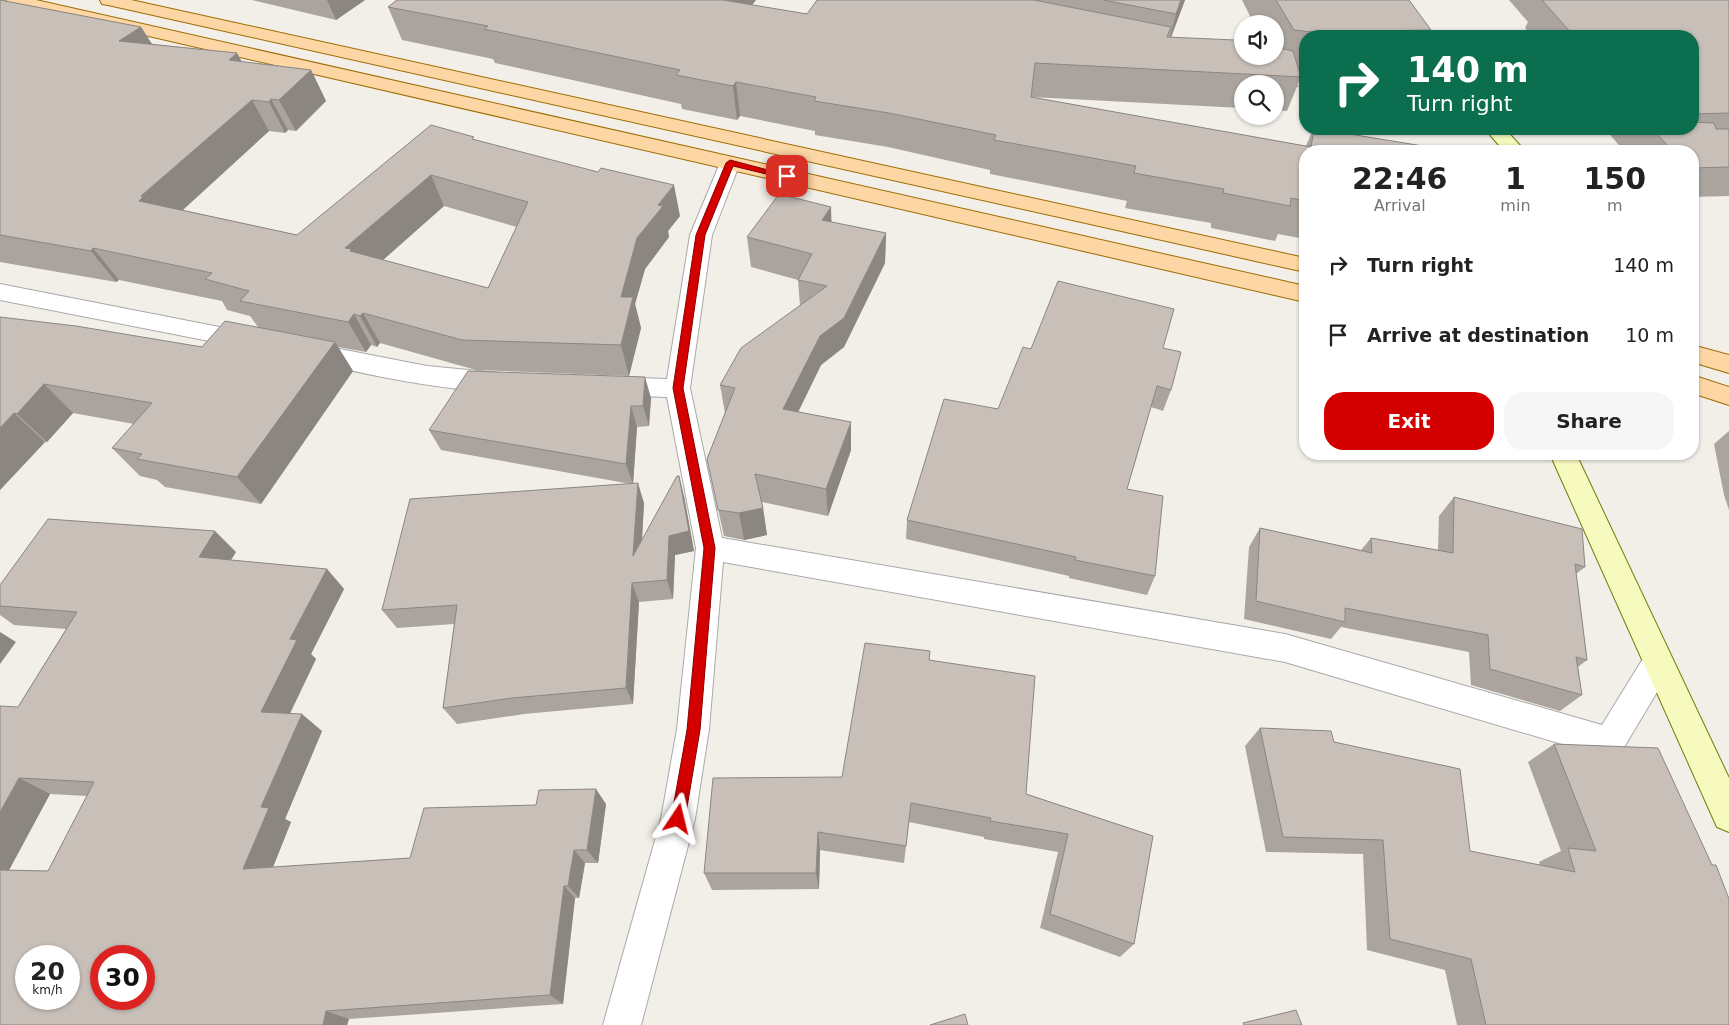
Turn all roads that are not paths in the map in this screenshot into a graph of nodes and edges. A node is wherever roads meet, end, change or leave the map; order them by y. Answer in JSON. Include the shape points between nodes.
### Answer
{"nodes":[{"id":1,"x":14,"y":0,"type":"edge"},
{"id":2,"x":108,"y":0,"type":"edge"},
{"id":3,"x":1250,"y":71,"type":"edge"},
{"id":4,"x":1299,"y":80,"type":"edge"},
{"id":5,"x":1500,"y":135,"type":"edge"},
{"id":6,"x":1510,"y":145,"type":"edge"},
{"id":7,"x":730,"y":163,"type":"junction"},
{"id":8,"x":1299,"y":264,"type":"edge"},
{"id":9,"x":0,"y":292,"type":"edge"},
{"id":10,"x":1299,"y":293,"type":"edge"},
{"id":11,"x":1699,"y":355,"type":"edge"},
{"id":12,"x":1729,"y":364,"type":"edge"},
{"id":13,"x":526,"y":383,"type":"edge"},
{"id":14,"x":584,"y":385,"type":"edge"},
{"id":15,"x":1699,"y":386,"type":"edge"},
{"id":16,"x":678,"y":388,"type":"junction"},
{"id":17,"x":1729,"y":396,"type":"edge"},
{"id":18,"x":1565,"y":460,"type":"edge"},
{"id":19,"x":710,"y":548,"type":"junction"},
{"id":20,"x":1658,"y":662,"type":"junction"},
{"id":21,"x":1729,"y":814,"type":"edge"},
{"id":22,"x":622,"y":1025,"type":"edge"}],
"edges":[{"from":1,"to":7,"type":"main road"},
{"from":2,"to":8,"type":"main road"},
{"from":3,"to":4,"type":"street"},
{"from":5,"to":6,"type":"main road"},
{"from":7,"to":10,"type":"main road"},
{"from":7,"to":16,"type":"street","via":[[701,235]]},
{"from":9,"to":13,"type":"street","via":[[406,371],[467,380]]},
{"from":11,"to":12,"type":"main road"},
{"from":14,"to":16,"type":"street"},
{"from":15,"to":17,"type":"main road"},
{"from":16,"to":19,"type":"street"},
{"from":18,"to":20,"type":"main road"},
{"from":19,"to":20,"type":"street","via":[[1285,648],[1609,743]]},
{"from":19,"to":22,"type":"street","via":[[694,730],[678,819]]},
{"from":20,"to":21,"type":"main road"}]}
